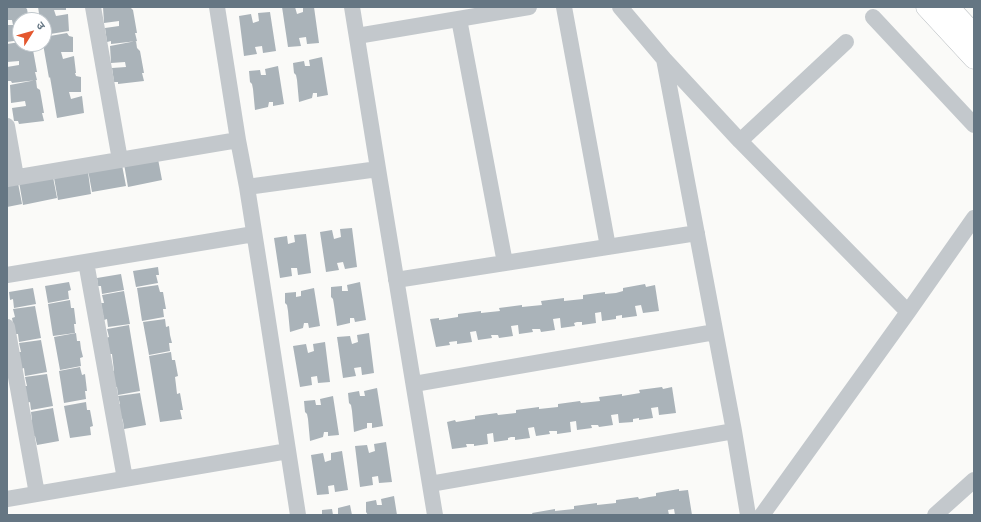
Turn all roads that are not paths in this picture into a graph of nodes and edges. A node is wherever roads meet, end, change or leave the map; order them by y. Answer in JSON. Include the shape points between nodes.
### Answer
{"nodes":[{"id":1,"x":93,"y":7,"type":"edge"},
{"id":2,"x":217,"y":7,"type":"edge"},
{"id":3,"x":352,"y":7,"type":"edge"},
{"id":4,"x":529,"y":7,"type":"edge"},
{"id":5,"x":564,"y":7,"type":"edge"},
{"id":6,"x":620,"y":7,"type":"edge"},
{"id":7,"x":926,"y":7,"type":"edge"},
{"id":8,"x":950,"y":7,"type":"edge"},
{"id":9,"x":873,"y":17,"type":"dead end"},
{"id":10,"x":459,"y":19,"type":"junction"},
{"id":11,"x":974,"y":34,"type":"edge"},
{"id":12,"x":357,"y":36,"type":"junction"},
{"id":13,"x":846,"y":42,"type":"dead end"},
{"id":14,"x":664,"y":59,"type":"junction"},
{"id":15,"x":974,"y":59,"type":"edge"},
{"id":16,"x":974,"y":125,"type":"edge"},
{"id":17,"x":7,"y":126,"type":"edge"},
{"id":18,"x":238,"y":140,"type":"junction"},
{"id":19,"x":740,"y":141,"type":"junction"},
{"id":20,"x":120,"y":160,"type":"junction"},
{"id":21,"x":378,"y":169,"type":"junction"},
{"id":22,"x":12,"y":178,"type":"edge"},
{"id":23,"x":247,"y":187,"type":"junction"},
{"id":24,"x":974,"y":218,"type":"edge"},
{"id":25,"x":697,"y":233,"type":"junction"},
{"id":26,"x":254,"y":234,"type":"junction"},
{"id":27,"x":608,"y":247,"type":"junction"},
{"id":28,"x":86,"y":262,"type":"junction"},
{"id":29,"x":505,"y":263,"type":"junction"},
{"id":30,"x":7,"y":274,"type":"edge"},
{"id":31,"x":396,"y":280,"type":"junction"},
{"id":32,"x":908,"y":312,"type":"junction"},
{"id":33,"x":7,"y":327,"type":"edge"},
{"id":34,"x":715,"y":332,"type":"junction"},
{"id":35,"x":414,"y":384,"type":"junction"},
{"id":36,"x":734,"y":431,"type":"junction"},
{"id":37,"x":288,"y":451,"type":"junction"},
{"id":38,"x":125,"y":479,"type":"junction"},
{"id":39,"x":974,"y":480,"type":"edge"},
{"id":40,"x":430,"y":484,"type":"junction"},
{"id":41,"x":37,"y":494,"type":"junction"},
{"id":42,"x":7,"y":499,"type":"edge"},
{"id":43,"x":298,"y":515,"type":"edge"},
{"id":44,"x":435,"y":515,"type":"edge"},
{"id":45,"x":748,"y":515,"type":"edge"},
{"id":46,"x":762,"y":515,"type":"edge"},
{"id":47,"x":935,"y":515,"type":"edge"}],
"edges":[{"from":1,"to":20,"type":"street"},
{"from":2,"to":18,"type":"street"},
{"from":3,"to":12,"type":"street"},
{"from":4,"to":10,"type":"street"},
{"from":5,"to":27,"type":"street"},
{"from":6,"to":14,"type":"street"},
{"from":7,"to":15,"type":"main road"},
{"from":8,"to":11,"type":"main road"},
{"from":9,"to":16,"type":"street"},
{"from":10,"to":12,"type":"street"},
{"from":10,"to":29,"type":"street"},
{"from":12,"to":21,"type":"street"},
{"from":13,"to":19,"type":"street"},
{"from":14,"to":19,"type":"street"},
{"from":14,"to":25,"type":"street"},
{"from":17,"to":22,"type":"street"},
{"from":18,"to":20,"type":"street"},
{"from":18,"to":23,"type":"street"},
{"from":19,"to":32,"type":"street"},
{"from":20,"to":22,"type":"street"},
{"from":21,"to":23,"type":"street"},
{"from":21,"to":31,"type":"street"},
{"from":23,"to":26,"type":"street"},
{"from":24,"to":32,"type":"street"},
{"from":25,"to":27,"type":"street"},
{"from":25,"to":34,"type":"street"},
{"from":26,"to":28,"type":"street"},
{"from":26,"to":37,"type":"street"},
{"from":27,"to":29,"type":"street"},
{"from":28,"to":30,"type":"street"},
{"from":28,"to":38,"type":"street"},
{"from":29,"to":31,"type":"street"},
{"from":31,"to":35,"type":"street"},
{"from":32,"to":46,"type":"street"},
{"from":33,"to":41,"type":"street"},
{"from":34,"to":35,"type":"street"},
{"from":34,"to":36,"type":"street"},
{"from":35,"to":40,"type":"street"},
{"from":36,"to":40,"type":"street"},
{"from":36,"to":45,"type":"street"},
{"from":37,"to":38,"type":"street"},
{"from":37,"to":43,"type":"street"},
{"from":38,"to":41,"type":"street"},
{"from":39,"to":47,"type":"street"},
{"from":40,"to":44,"type":"street"},
{"from":41,"to":42,"type":"street"}]}
